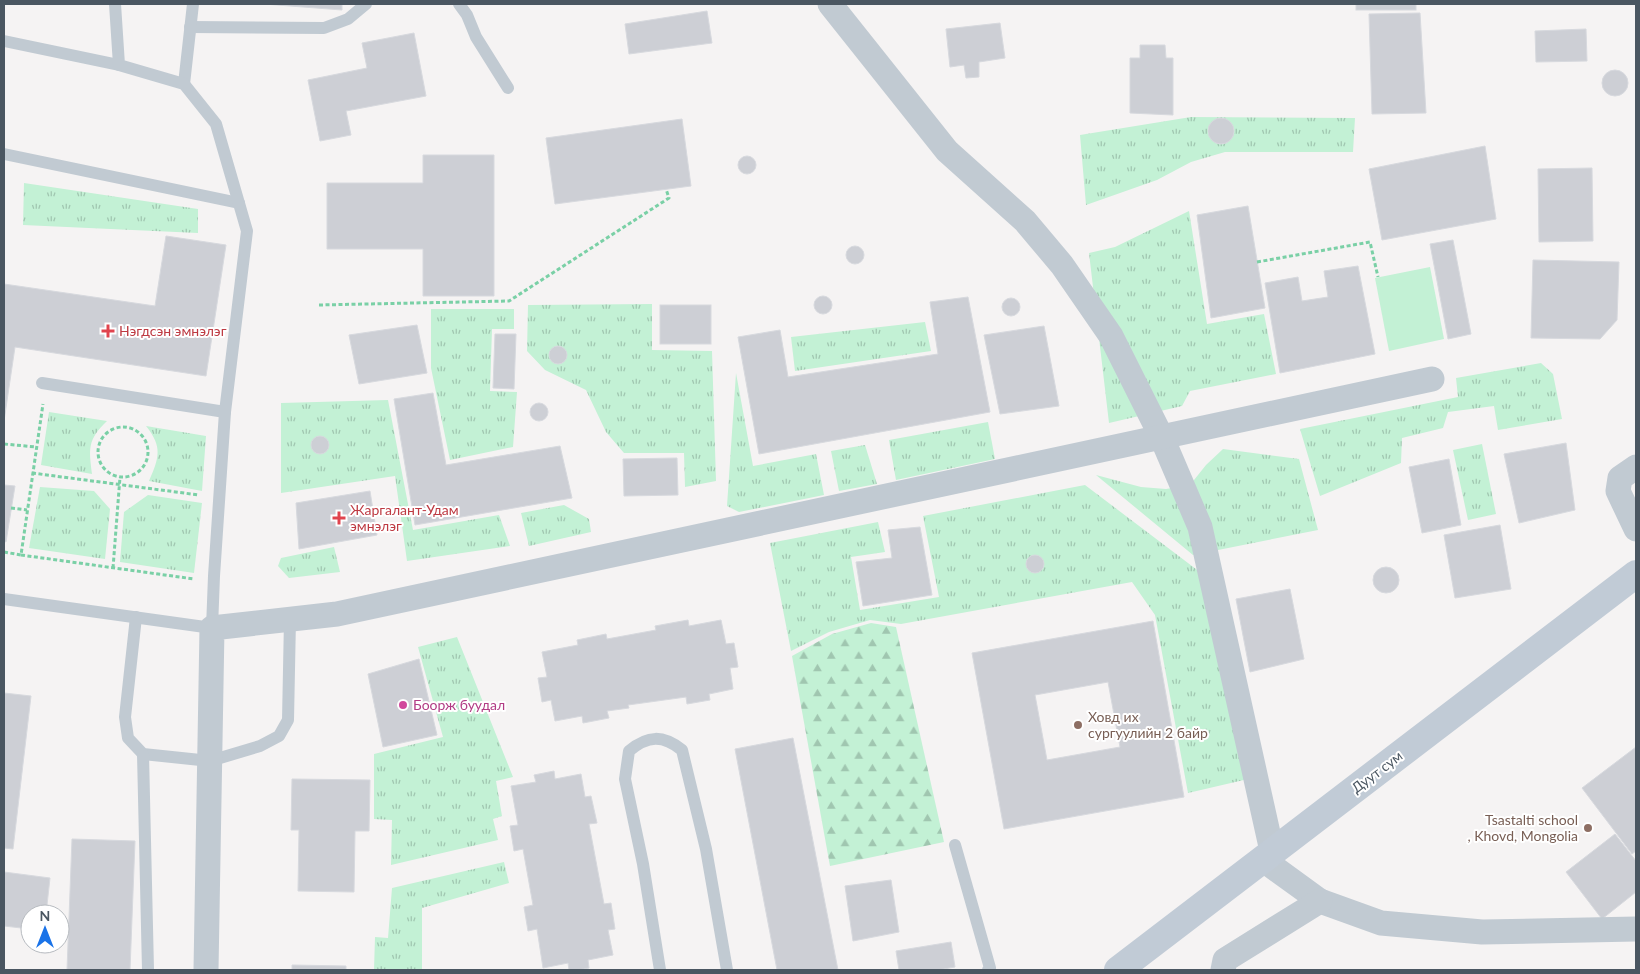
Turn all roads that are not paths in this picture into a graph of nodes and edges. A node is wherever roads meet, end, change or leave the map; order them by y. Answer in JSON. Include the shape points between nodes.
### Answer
{"nodes":[{"id":1,"x":115,"y":4,"type":"edge"},
{"id":2,"x":192,"y":4,"type":"edge"},
{"id":3,"x":366,"y":4,"type":"edge"},
{"id":4,"x":459,"y":4,"type":"edge"},
{"id":5,"x":830,"y":4,"type":"edge"},
{"id":6,"x":190,"y":27,"type":"junction"},
{"id":7,"x":4,"y":41,"type":"edge"},
{"id":8,"x":119,"y":65,"type":"junction"},
{"id":9,"x":184,"y":84,"type":"junction"},
{"id":10,"x":508,"y":88,"type":"dead end"},
{"id":11,"x":4,"y":154,"type":"edge"},
{"id":12,"x":239,"y":204,"type":"junction"},
{"id":13,"x":1432,"y":379,"type":"dead end"},
{"id":14,"x":42,"y":383,"type":"dead end"},
{"id":15,"x":225,"y":412,"type":"junction"},
{"id":16,"x":1162,"y":438,"type":"junction"},
{"id":17,"x":1636,"y":467,"type":"edge"},
{"id":18,"x":1636,"y":529,"type":"edge"},
{"id":19,"x":1636,"y":574,"type":"edge"},
{"id":20,"x":4,"y":599,"type":"edge"},
{"id":21,"x":136,"y":617,"type":"junction"},
{"id":22,"x":290,"y":619,"type":"junction"},
{"id":23,"x":212,"y":628,"type":"junction"},
{"id":24,"x":143,"y":754,"type":"junction"},
{"id":25,"x":210,"y":760,"type":"junction"},
{"id":26,"x":955,"y":845,"type":"dead end"},
{"id":27,"x":1267,"y":855,"type":"junction"},
{"id":28,"x":1320,"y":901,"type":"junction"},
{"id":29,"x":1636,"y":929,"type":"edge"},
{"id":30,"x":148,"y":970,"type":"edge"},
{"id":31,"x":206,"y":970,"type":"edge"},
{"id":32,"x":660,"y":970,"type":"edge"},
{"id":33,"x":727,"y":970,"type":"edge"},
{"id":34,"x":988,"y":970,"type":"edge"},
{"id":35,"x":1118,"y":970,"type":"edge"},
{"id":36,"x":1223,"y":970,"type":"edge"}],
"edges":[{"from":1,"to":8,"type":"lane"},
{"from":2,"to":6,"type":"lane"},
{"from":3,"to":6,"type":"lane","via":[[348,19],[324,28]]},
{"from":4,"to":10,"type":"lane"},
{"from":5,"to":16,"type":"street","via":[[947,151],[1025,222],[1062,265],[1111,336]]},
{"from":6,"to":9,"type":"lane"},
{"from":7,"to":8,"type":"lane"},
{"from":8,"to":9,"type":"lane"},
{"from":9,"to":12,"type":"lane","via":[[216,124]]},
{"from":11,"to":12,"type":"lane"},
{"from":12,"to":15,"type":"lane","via":[[247,231]]},
{"from":13,"to":16,"type":"street"},
{"from":14,"to":15,"type":"lane"},
{"from":15,"to":23,"type":"lane"},
{"from":16,"to":22,"type":"street","via":[[337,614]]},
{"from":16,"to":27,"type":"street","via":[[1200,527]]},
{"from":17,"to":18,"type":"street","via":[[1620,478],[1618,490]]},
{"from":19,"to":27,"type":"main road","name":"Дуут сум"},
{"from":20,"to":21,"type":"lane"},
{"from":21,"to":23,"type":"lane"},
{"from":21,"to":24,"type":"lane","via":[[125,717],[128,738]]},
{"from":22,"to":23,"type":"street"},
{"from":22,"to":25,"type":"lane","via":[[288,720],[279,736],[260,746]]},
{"from":23,"to":25,"type":"street"},
{"from":24,"to":25,"type":"lane"},
{"from":24,"to":30,"type":"lane"},
{"from":25,"to":31,"type":"street"},
{"from":26,"to":34,"type":"lane"},
{"from":27,"to":28,"type":"street"},
{"from":27,"to":35,"type":"main road","name":"Дуут сум"},
{"from":28,"to":29,"type":"street","via":[[1381,923],[1482,932]]},
{"from":28,"to":36,"type":"street","via":[[1225,960]]},
{"from":32,"to":33,"type":"lane","via":[[625,778],[629,751],[654,738],[670,741],[682,750],[706,849]]}]}
